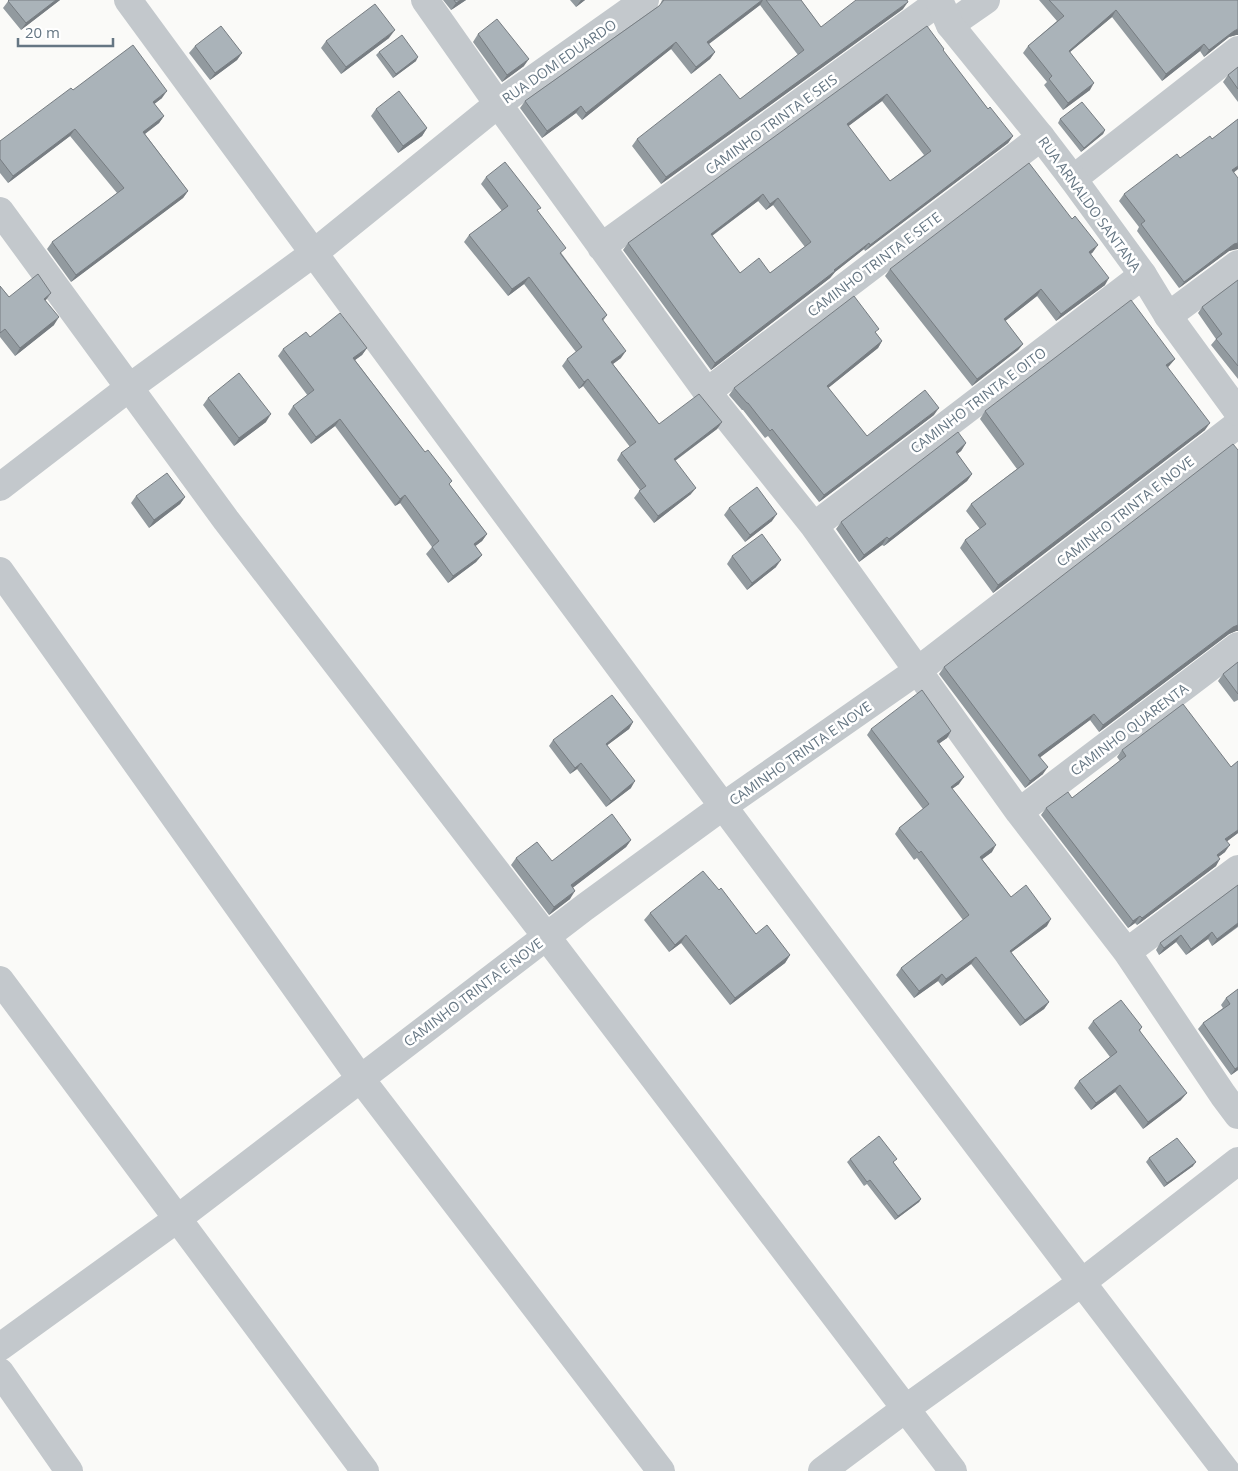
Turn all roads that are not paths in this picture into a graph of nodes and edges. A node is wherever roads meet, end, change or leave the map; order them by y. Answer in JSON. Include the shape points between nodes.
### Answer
{"nodes":[{"id":1,"x":128,"y":0,"type":"edge"},
{"id":2,"x":426,"y":0,"type":"edge"},
{"id":3,"x":646,"y":0,"type":"edge"},
{"id":4,"x":986,"y":0,"type":"edge"},
{"id":5,"x":943,"y":9,"type":"edge"},
{"id":6,"x":1238,"y":50,"type":"edge"},
{"id":7,"x":498,"y":104,"type":"junction"},
{"id":8,"x":1041,"y":137,"type":"junction"},
{"id":9,"x":1073,"y":179,"type":"junction"},
{"id":10,"x":0,"y":211,"type":"edge"},
{"id":11,"x":601,"y":246,"type":"junction"},
{"id":12,"x":314,"y":253,"type":"junction"},
{"id":13,"x":1238,"y":264,"type":"edge"},
{"id":14,"x":1143,"y":275,"type":"junction"},
{"id":15,"x":1168,"y":316,"type":"junction"},
{"id":16,"x":130,"y":387,"type":"junction"},
{"id":17,"x":707,"y":392,"type":"junction"},
{"id":18,"x":1238,"y":412,"type":"edge"},
{"id":19,"x":1238,"y":424,"type":"edge"},
{"id":20,"x":0,"y":487,"type":"edge"},
{"id":21,"x":814,"y":526,"type":"junction"},
{"id":22,"x":0,"y":570,"type":"edge"},
{"id":23,"x":1238,"y":646,"type":"edge"},
{"id":24,"x":917,"y":671,"type":"junction"},
{"id":25,"x":722,"y":807,"type":"junction"},
{"id":26,"x":1019,"y":812,"type":"junction"},
{"id":27,"x":1238,"y":869,"type":"edge"},
{"id":28,"x":546,"y":936,"type":"junction"},
{"id":29,"x":1127,"y":952,"type":"junction"},
{"id":30,"x":0,"y":980,"type":"edge"},
{"id":31,"x":360,"y":1078,"type":"junction"},
{"id":32,"x":1233,"y":1098,"type":"edge"},
{"id":33,"x":1238,"y":1162,"type":"edge"},
{"id":34,"x":177,"y":1219,"type":"junction"},
{"id":35,"x":1081,"y":1282,"type":"junction"},
{"id":36,"x":0,"y":1347,"type":"edge"},
{"id":37,"x":0,"y":1372,"type":"edge"},
{"id":38,"x":905,"y":1408,"type":"junction"},
{"id":39,"x":69,"y":1471,"type":"edge"},
{"id":40,"x":365,"y":1471,"type":"edge"},
{"id":41,"x":661,"y":1471,"type":"edge"},
{"id":42,"x":822,"y":1471,"type":"edge"},
{"id":43,"x":953,"y":1471,"type":"edge"},
{"id":44,"x":1226,"y":1471,"type":"edge"}],
"edges":[{"from":1,"to":12,"type":"street"},
{"from":2,"to":7,"type":"street"},
{"from":3,"to":7,"type":"street","name":"RUA DOM EDUARDO"},
{"from":4,"to":5,"type":"street","name":"CAMINHO TRINTA E SEIS"},
{"from":5,"to":8,"type":"street","name":"RUA ARNALDO SANTANA"},
{"from":5,"to":11,"type":"street","name":"CAMINHO TRINTA E SEIS"},
{"from":6,"to":9,"type":"street"},
{"from":7,"to":11,"type":"street"},
{"from":7,"to":12,"type":"street","name":"RUA DOM EDUARDO"},
{"from":8,"to":9,"type":"street","name":"RUA ARNALDO SANTANA"},
{"from":8,"to":17,"type":"street","name":"CAMINHO TRINTA E SETE"},
{"from":9,"to":14,"type":"street","name":"RUA ARNALDO SANTANA"},
{"from":10,"to":16,"type":"street"},
{"from":11,"to":17,"type":"street"},
{"from":12,"to":16,"type":"street","name":"RUA DOM EDUARDO"},
{"from":12,"to":25,"type":"street"},
{"from":13,"to":15,"type":"street"},
{"from":14,"to":15,"type":"street","name":"RUA ARNALDO SANTANA"},
{"from":14,"to":21,"type":"street","name":"CAMINHO TRINTA E OITO"},
{"from":15,"to":18,"type":"street","name":"RUA ARNALDO SANTANA"},
{"from":16,"to":20,"type":"street","name":"RUA DOM EDUARDO"},
{"from":16,"to":28,"type":"street","via":[[226,520]]},
{"from":17,"to":21,"type":"street"},
{"from":19,"to":24,"type":"street","name":"CAMINHO TRINTA E NOVE"},
{"from":21,"to":24,"type":"street"},
{"from":22,"to":31,"type":"street"},
{"from":23,"to":26,"type":"street","name":"CAMINHO QUARENTA"},
{"from":24,"to":25,"type":"street","name":"CAMINHO TRINTA E NOVE"},
{"from":24,"to":26,"type":"street"},
{"from":25,"to":28,"type":"street","name":"CAMINHO TRINTA E NOVE"},
{"from":25,"to":35,"type":"street"},
{"from":26,"to":29,"type":"street"},
{"from":27,"to":29,"type":"street"},
{"from":28,"to":31,"type":"street","name":"CAMINHO TRINTA E NOVE"},
{"from":28,"to":38,"type":"street"},
{"from":29,"to":32,"type":"street"},
{"from":30,"to":34,"type":"street"},
{"from":31,"to":34,"type":"street","name":"CAMINHO TRINTA E NOVE"},
{"from":31,"to":41,"type":"street"},
{"from":33,"to":35,"type":"street"},
{"from":34,"to":36,"type":"street","name":"CAMINHO TRINTA E NOVE"},
{"from":34,"to":40,"type":"street"},
{"from":35,"to":38,"type":"street"},
{"from":35,"to":44,"type":"street"},
{"from":37,"to":39,"type":"street"},
{"from":38,"to":42,"type":"street"},
{"from":38,"to":43,"type":"street"}]}
